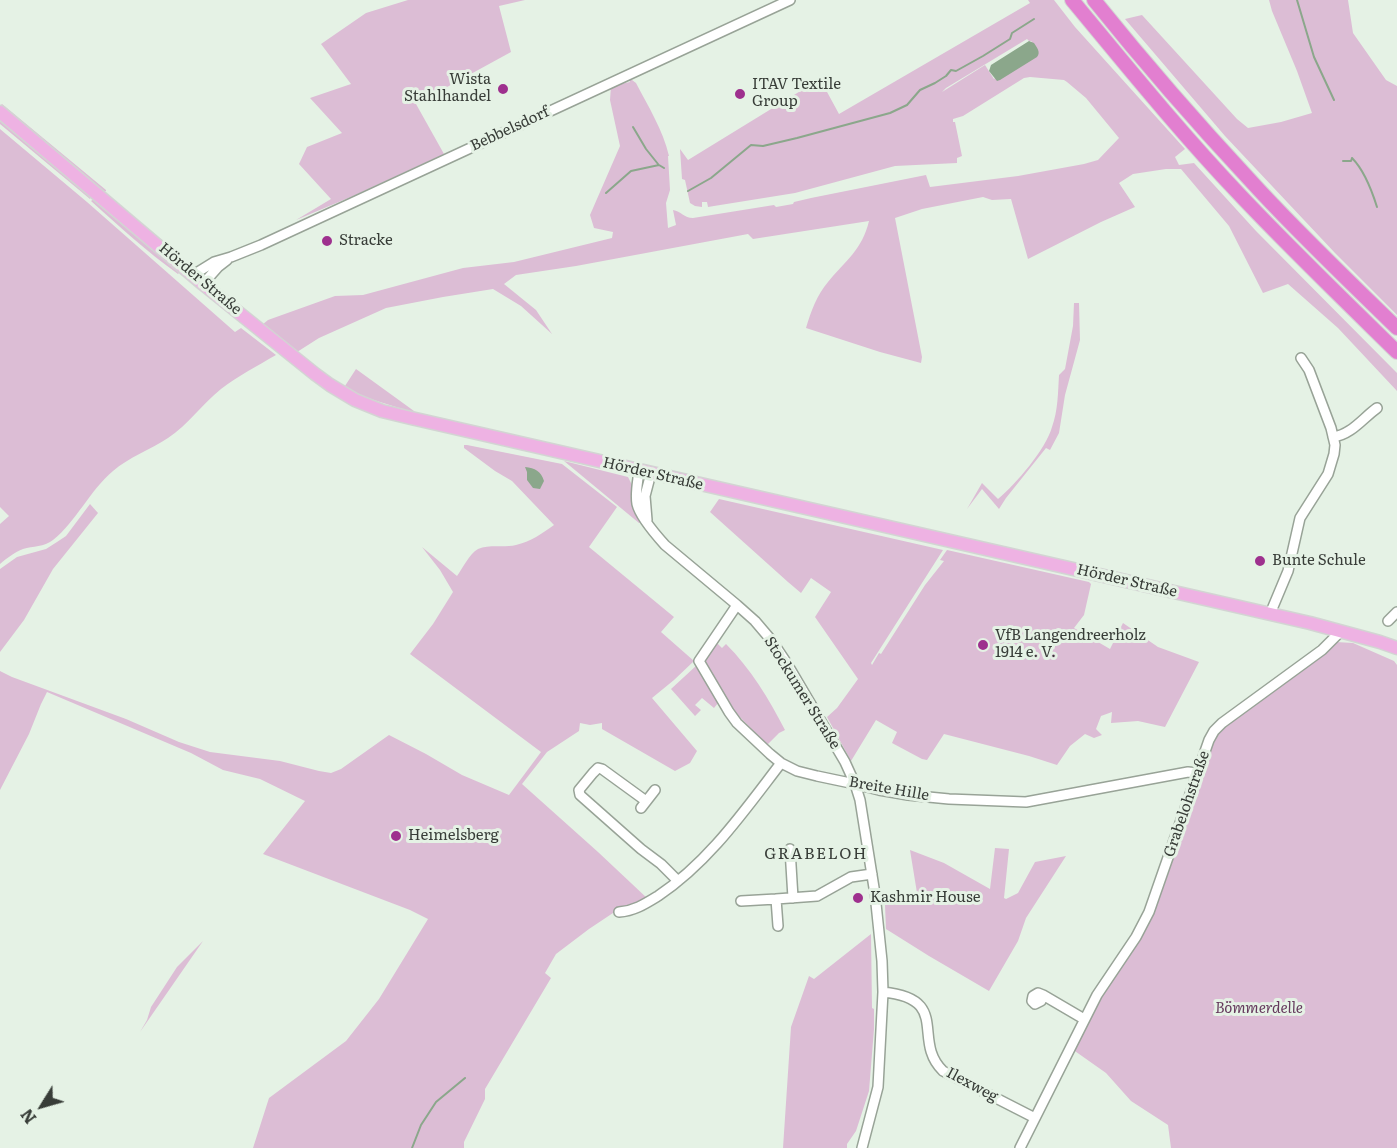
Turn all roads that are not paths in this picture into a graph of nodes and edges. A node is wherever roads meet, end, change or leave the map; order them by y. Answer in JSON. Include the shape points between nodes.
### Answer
{"nodes":[{"id":1,"x":790,"y":0,"type":"edge"},
{"id":2,"x":1072,"y":0,"type":"edge"},
{"id":3,"x":1094,"y":0,"type":"edge"},
{"id":4,"x":0,"y":112,"type":"edge"},
{"id":5,"x":231,"y":257,"type":"junction"},
{"id":6,"x":193,"y":275,"type":"junction"},
{"id":7,"x":203,"y":284,"type":"junction"},
{"id":8,"x":1397,"y":328,"type":"edge"},
{"id":9,"x":1397,"y":352,"type":"edge"},
{"id":10,"x":1301,"y":357,"type":"dead end"},
{"id":11,"x":1377,"y":408,"type":"dead end"},
{"id":12,"x":1334,"y":437,"type":"junction"},
{"id":13,"x":645,"y":471,"type":"junction"},
{"id":14,"x":737,"y":605,"type":"junction"},
{"id":15,"x":1397,"y":612,"type":"edge"},
{"id":16,"x":1270,"y":614,"type":"junction"},
{"id":17,"x":1388,"y":621,"type":"dead end"},
{"id":18,"x":1341,"y":631,"type":"junction"},
{"id":19,"x":1397,"y":648,"type":"edge"},
{"id":20,"x":782,"y":763,"type":"junction"},
{"id":21,"x":1198,"y":773,"type":"junction"},
{"id":22,"x":855,"y":784,"type":"junction"},
{"id":23,"x":654,"y":790,"type":"dead end"},
{"id":24,"x":790,"y":849,"type":"dead end"},
{"id":25,"x":872,"y":874,"type":"junction"},
{"id":26,"x":678,"y":881,"type":"junction"},
{"id":27,"x":794,"y":898,"type":"junction"},
{"id":28,"x":776,"y":899,"type":"junction"},
{"id":29,"x":741,"y":901,"type":"dead end"},
{"id":30,"x":619,"y":912,"type":"dead end"},
{"id":31,"x":778,"y":926,"type":"dead end"},
{"id":32,"x":883,"y":992,"type":"junction"},
{"id":33,"x":1043,"y":995,"type":"dead end"},
{"id":34,"x":1084,"y":1019,"type":"junction"},
{"id":35,"x":1035,"y":1118,"type":"junction"},
{"id":36,"x":862,"y":1148,"type":"edge"},
{"id":37,"x":1020,"y":1148,"type":"edge"}],
"edges":[{"from":1,"to":5,"type":"street","name":"Bebbelsdorf"},
{"from":2,"to":9,"type":"highway","via":[[1238,192]]},
{"from":3,"to":8,"type":"highway","via":[[1250,180]]},
{"from":4,"to":6,"type":"main road","name":"Hörder Straße"},
{"from":5,"to":6,"type":"street","name":"Bebbelsdorf"},
{"from":5,"to":7,"type":"street","name":"Bebbelsdorf"},
{"from":6,"to":7,"type":"main road","name":"Hörder Straße"},
{"from":7,"to":13,"type":"main road","name":"Hörder Straße","via":[[330,385],[355,400],[411,418]]},
{"from":10,"to":12,"type":"street"},
{"from":11,"to":12,"type":"street","via":[[1349,432]]},
{"from":12,"to":16,"type":"street","via":[[1328,474],[1300,518],[1288,571]]},
{"from":13,"to":14,"type":"street","name":"Stockumer Straße","via":[[647,522],[665,545]]},
{"from":13,"to":16,"type":"main road","name":"Hörder Straße"},
{"from":14,"to":20,"type":"street","name":"Breite Hille","via":[[699,661],[733,718]]},
{"from":14,"to":22,"type":"street","name":"Stockumer Straße","via":[[779,651]]},
{"from":15,"to":17,"type":"street"},
{"from":16,"to":18,"type":"main road","name":"Hörder Straße"},
{"from":18,"to":19,"type":"main road","name":"Hörder Straße"},
{"from":18,"to":21,"type":"street","name":"Grabelohstraße","via":[[1322,650],[1219,726],[1209,740]]},
{"from":20,"to":22,"type":"street","name":"Breite Hille","via":[[796,771]]},
{"from":20,"to":26,"type":"street","via":[[713,848]]},
{"from":21,"to":22,"type":"street","name":"Breite Hille","via":[[1026,802],[939,798]]},
{"from":21,"to":34,"type":"street","name":"Grabelohstraße","via":[[1149,911]]},
{"from":22,"to":25,"type":"street","name":"Stockumer Straße"},
{"from":23,"to":26,"type":"street","via":[[644,804],[598,768],[579,790],[580,795]]},
{"from":24,"to":27,"type":"street"},
{"from":25,"to":27,"type":"street","via":[[851,877],[816,896]]},
{"from":25,"to":32,"type":"street","name":"Stockumer Straße"},
{"from":26,"to":30,"type":"street","via":[[644,905]]},
{"from":27,"to":28,"type":"street"},
{"from":28,"to":29,"type":"street"},
{"from":28,"to":31,"type":"street"},
{"from":32,"to":35,"type":"street","name":"Ilexweg","via":[[909,997],[922,1008],[933,1055],[943,1071]]},
{"from":32,"to":36,"type":"street","name":"Stockumer Straße","via":[[878,1087]]},
{"from":33,"to":34,"type":"street"},
{"from":34,"to":35,"type":"street","name":"Grabelohstraße"},
{"from":35,"to":37,"type":"street","name":"Grabelohstraße"}]}
